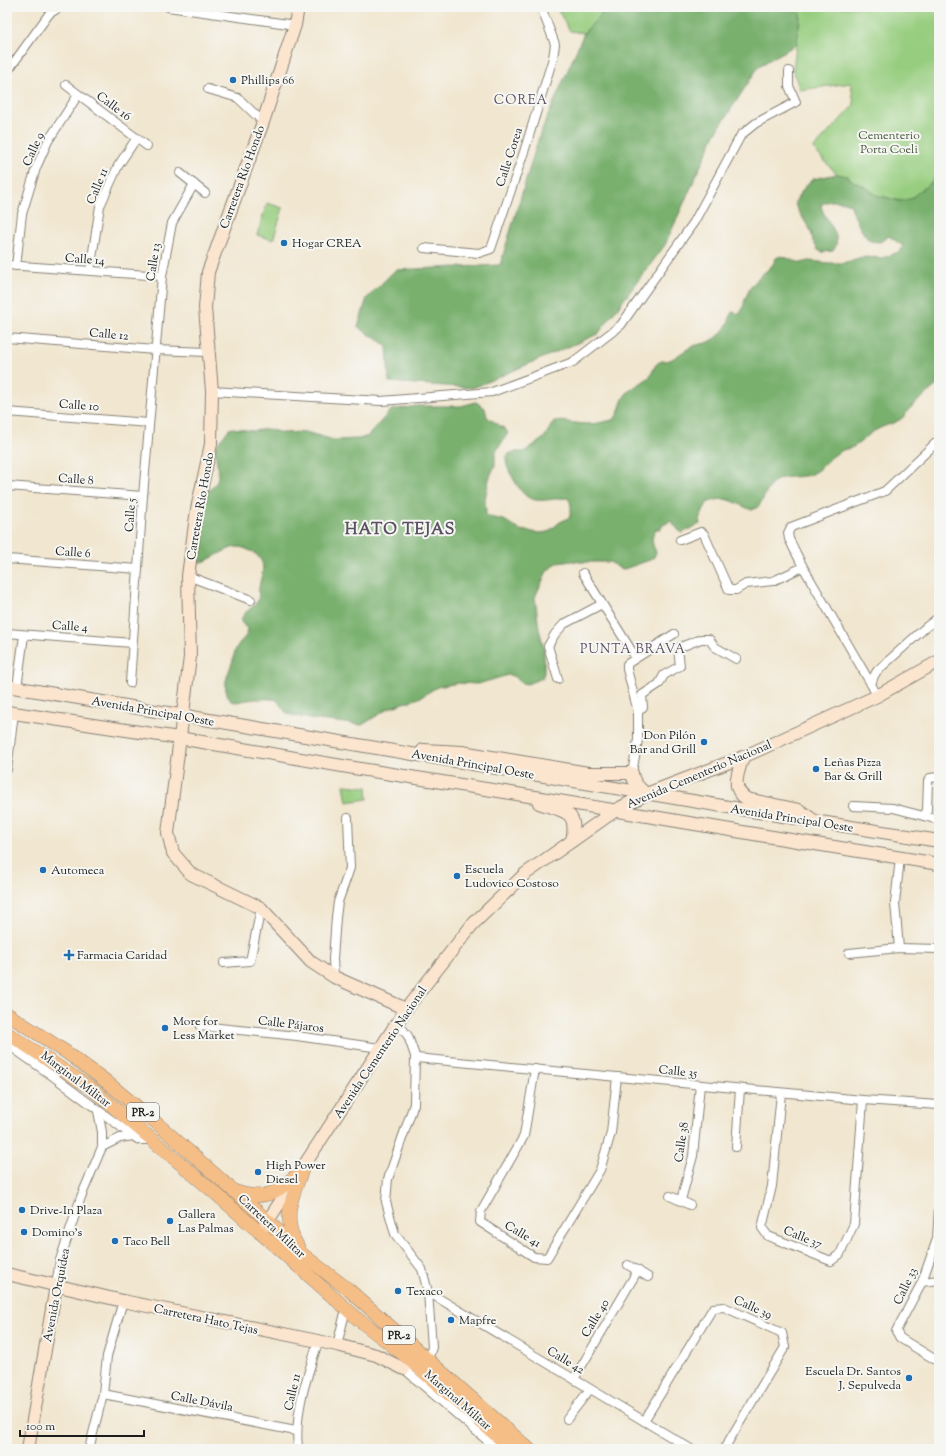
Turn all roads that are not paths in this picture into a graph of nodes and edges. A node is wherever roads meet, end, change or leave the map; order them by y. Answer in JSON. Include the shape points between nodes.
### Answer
{"nodes":[{"id":1,"x":60,"y":7,"type":"edge"},
{"id":2,"x":168,"y":7,"type":"edge"},
{"id":3,"x":298,"y":7,"type":"edge"},
{"id":4,"x":541,"y":7,"type":"edge"},
{"id":5,"x":296,"y":25,"type":"junction"},
{"id":6,"x":789,"y":71,"type":"dead end"},
{"id":7,"x":7,"y":72,"type":"edge"},
{"id":8,"x":66,"y":85,"type":"dead end"},
{"id":9,"x":208,"y":90,"type":"dead end"},
{"id":10,"x":78,"y":95,"type":"junction"},
{"id":11,"x":262,"y":122,"type":"junction"},
{"id":12,"x":136,"y":139,"type":"junction"},
{"id":13,"x":147,"y":146,"type":"dead end"},
{"id":14,"x":180,"y":173,"type":"dead end"},
{"id":15,"x":194,"y":184,"type":"junction"},
{"id":16,"x":205,"y":193,"type":"dead end"},
{"id":17,"x":424,"y":248,"type":"dead end"},
{"id":18,"x":7,"y":265,"type":"edge"},
{"id":19,"x":16,"y":266,"type":"junction"},
{"id":20,"x":90,"y":271,"type":"junction"},
{"id":21,"x":162,"y":276,"type":"junction"},
{"id":22,"x":7,"y":338,"type":"edge"},
{"id":23,"x":155,"y":350,"type":"junction"},
{"id":24,"x":208,"y":352,"type":"junction"},
{"id":25,"x":212,"y":391,"type":"junction"},
{"id":26,"x":7,"y":412,"type":"edge"},
{"id":27,"x":149,"y":423,"type":"junction"},
{"id":28,"x":939,"y":440,"type":"edge"},
{"id":29,"x":7,"y":486,"type":"edge"},
{"id":30,"x":143,"y":496,"type":"junction"},
{"id":31,"x":680,"y":540,"type":"dead end"},
{"id":32,"x":7,"y":559,"type":"edge"},
{"id":33,"x":803,"y":567,"type":"junction"},
{"id":34,"x":138,"y":569,"type":"junction"},
{"id":35,"x":583,"y":573,"type":"dead end"},
{"id":36,"x":188,"y":576,"type":"junction"},
{"id":37,"x":251,"y":600,"type":"dead end"},
{"id":38,"x":602,"y":604,"type":"junction"},
{"id":39,"x":939,"y":617,"type":"edge"},
{"id":40,"x":7,"y":633,"type":"edge"},
{"id":41,"x":674,"y":634,"type":"dead end"},
{"id":42,"x":24,"y":635,"type":"junction"},
{"id":43,"x":132,"y":642,"type":"junction"},
{"id":44,"x":636,"y":658,"type":"junction"},
{"id":45,"x":736,"y":659,"type":"dead end"},
{"id":46,"x":939,"y":661,"type":"edge"},
{"id":47,"x":558,"y":679,"type":"dead end"},
{"id":48,"x":130,"y":683,"type":"dead end"},
{"id":49,"x":871,"y":684,"type":"junction"},
{"id":50,"x":12,"y":687,"type":"edge"},
{"id":51,"x":877,"y":696,"type":"junction"},
{"id":52,"x":638,"y":712,"type":"junction"},
{"id":53,"x":10,"y":713,"type":"edge"},
{"id":54,"x":182,"y":716,"type":"junction"},
{"id":55,"x":179,"y":738,"type":"junction"},
{"id":56,"x":395,"y":751,"type":"junction"},
{"id":57,"x":743,"y":757,"type":"junction"},
{"id":58,"x":7,"y":770,"type":"edge"},
{"id":59,"x":632,"y":773,"type":"junction"},
{"id":60,"x":939,"y":777,"type":"edge"},
{"id":61,"x":512,"y":792,"type":"junction"},
{"id":62,"x":646,"y":794,"type":"junction"},
{"id":63,"x":853,"y":806,"type":"dead end"},
{"id":64,"x":616,"y":810,"type":"junction"},
{"id":65,"x":924,"y":816,"type":"junction"},
{"id":66,"x":348,"y":818,"type":"dead end"},
{"id":67,"x":814,"y":820,"type":"junction"},
{"id":68,"x":939,"y":820,"type":"edge"},
{"id":69,"x":572,"y":841,"type":"junction"},
{"id":70,"x":939,"y":841,"type":"edge"},
{"id":71,"x":900,"y":858,"type":"junction"},
{"id":72,"x":939,"y":864,"type":"edge"},
{"id":73,"x":262,"y":908,"type":"junction"},
{"id":74,"x":900,"y":948,"type":"junction"},
{"id":75,"x":939,"y":949,"type":"edge"},
{"id":76,"x":849,"y":953,"type":"dead end"},
{"id":77,"x":224,"y":963,"type":"dead end"},
{"id":78,"x":334,"y":977,"type":"junction"},
{"id":79,"x":406,"y":1009,"type":"junction"},
{"id":80,"x":7,"y":1014,"type":"edge"},
{"id":81,"x":397,"y":1022,"type":"junction"},
{"id":82,"x":200,"y":1026,"type":"dead end"},
{"id":83,"x":7,"y":1032,"type":"edge"},
{"id":84,"x":7,"y":1044,"type":"edge"},
{"id":85,"x":380,"y":1048,"type":"junction"},
{"id":86,"x":416,"y":1058,"type":"junction"},
{"id":87,"x":535,"y":1069,"type":"junction"},
{"id":88,"x":617,"y":1077,"type":"junction"},
{"id":89,"x":700,"y":1085,"type":"junction"},
{"id":90,"x":740,"y":1089,"type":"junction"},
{"id":91,"x":781,"y":1093,"type":"junction"},
{"id":92,"x":863,"y":1100,"type":"junction"},
{"id":93,"x":939,"y":1105,"type":"edge"},
{"id":94,"x":98,"y":1111,"type":"junction"},
{"id":95,"x":133,"y":1136,"type":"junction"},
{"id":96,"x":152,"y":1140,"type":"junction"},
{"id":97,"x":102,"y":1147,"type":"junction"},
{"id":98,"x":736,"y":1147,"type":"dead end"},
{"id":99,"x":302,"y":1170,"type":"junction"},
{"id":100,"x":235,"y":1192,"type":"junction"},
{"id":101,"x":670,"y":1196,"type":"dead end"},
{"id":102,"x":680,"y":1200,"type":"junction"},
{"id":103,"x":690,"y":1205,"type":"dead end"},
{"id":104,"x":939,"y":1207,"type":"edge"},
{"id":105,"x":268,"y":1221,"type":"junction"},
{"id":106,"x":260,"y":1233,"type":"junction"},
{"id":107,"x":302,"y":1254,"type":"junction"},
{"id":108,"x":628,"y":1265,"type":"dead end"},
{"id":109,"x":638,"y":1270,"type":"junction"},
{"id":110,"x":7,"y":1274,"type":"edge"},
{"id":111,"x":648,"y":1276,"type":"dead end"},
{"id":112,"x":939,"y":1280,"type":"edge"},
{"id":113,"x":922,"y":1282,"type":"junction"},
{"id":114,"x":56,"y":1286,"type":"junction"},
{"id":115,"x":428,"y":1292,"type":"junction"},
{"id":116,"x":122,"y":1301,"type":"junction"},
{"id":117,"x":346,"y":1309,"type":"junction"},
{"id":118,"x":318,"y":1342,"type":"junction"},
{"id":119,"x":337,"y":1345,"type":"junction"},
{"id":120,"x":428,"y":1361,"type":"junction"},
{"id":121,"x":939,"y":1362,"type":"edge"},
{"id":122,"x":404,"y":1369,"type":"joint"},
{"id":123,"x":574,"y":1379,"type":"junction"},
{"id":124,"x":590,"y":1389,"type":"junction"},
{"id":125,"x":103,"y":1394,"type":"junction"},
{"id":126,"x":567,"y":1419,"type":"dead end"},
{"id":127,"x":644,"y":1421,"type":"junction"},
{"id":128,"x":296,"y":1431,"type":"junction"},
{"id":129,"x":28,"y":1449,"type":"edge"},
{"id":130,"x":89,"y":1449,"type":"edge"},
{"id":131,"x":298,"y":1449,"type":"edge"},
{"id":132,"x":497,"y":1449,"type":"edge"},
{"id":133,"x":512,"y":1449,"type":"edge"},
{"id":134,"x":528,"y":1449,"type":"edge"},
{"id":135,"x":691,"y":1449,"type":"edge"},
{"id":136,"x":724,"y":1449,"type":"edge"}],
"edges":[{"from":1,"to":7,"type":"street","via":[[49,14]]},
{"from":2,"to":5,"type":"street"},
{"from":3,"to":5,"type":"street","name":"Carretera Río Hondo"},
{"from":4,"to":17,"type":"street","name":"Calle Corea","via":[[555,44],[553,58],[490,249],[479,253]]},
{"from":5,"to":11,"type":"street","name":"Carretera Río Hondo"},
{"from":6,"to":25,"type":"street","via":[[789,86],[796,102],[756,123],[741,135],[694,222],[621,325],[573,362],[492,392],[381,401]]},
{"from":8,"to":10,"type":"street","name":"Calle 16"},
{"from":9,"to":11,"type":"street","via":[[238,98]]},
{"from":10,"to":12,"type":"street","name":"Calle 16"},
{"from":10,"to":19,"type":"street","name":"Calle 9","via":[[48,141],[36,168],[22,214]]},
{"from":11,"to":24,"type":"street","name":"Carretera Río Hondo","via":[[208,272],[205,308]]},
{"from":12,"to":13,"type":"street","name":"Calle 16"},
{"from":12,"to":20,"type":"street","name":"Calle 11","via":[[118,166],[100,206]]},
{"from":14,"to":15,"type":"street"},
{"from":15,"to":16,"type":"street"},
{"from":15,"to":21,"type":"street","name":"Calle 13","via":[[172,223]]},
{"from":18,"to":19,"type":"street","name":"Calle 14"},
{"from":19,"to":20,"type":"street","name":"Calle 14"},
{"from":20,"to":21,"type":"street","name":"Calle 14"},
{"from":21,"to":23,"type":"street","name":"Calle 13"},
{"from":22,"to":23,"type":"street","name":"Calle 12"},
{"from":23,"to":24,"type":"street","name":"Calle 12"},
{"from":23,"to":27,"type":"street","name":"Calle 5"},
{"from":24,"to":25,"type":"street","name":"Carretera Río Hondo"},
{"from":25,"to":36,"type":"street","name":"Carretera Río Hondo","via":[[211,444],[197,509]]},
{"from":26,"to":27,"type":"street","name":"Calle 10"},
{"from":27,"to":30,"type":"street","name":"Calle 5"},
{"from":28,"to":33,"type":"street","via":[[885,491],[791,528],[788,532],[789,539]]},
{"from":29,"to":30,"type":"street","name":"Calle 8"},
{"from":30,"to":34,"type":"street","name":"Calle 5"},
{"from":31,"to":33,"type":"street","via":[[701,532],[704,534],[729,590],[736,590],[746,584],[773,581]]},
{"from":32,"to":34,"type":"street","name":"Calle 6"},
{"from":33,"to":49,"type":"street"},
{"from":34,"to":43,"type":"street","name":"Calle 5"},
{"from":35,"to":38,"type":"street"},
{"from":36,"to":37,"type":"street"},
{"from":36,"to":54,"type":"street","name":"Carretera Río Hondo","via":[[190,657]]},
{"from":38,"to":44,"type":"street"},
{"from":38,"to":47,"type":"street","via":[[564,624],[555,634],[548,646]]},
{"from":39,"to":49,"type":"street","via":[[877,671]]},
{"from":40,"to":42,"type":"street","name":"Calle 4"},
{"from":41,"to":44,"type":"street"},
{"from":42,"to":43,"type":"street","name":"Calle 4"},
{"from":42,"to":50,"type":"street"},
{"from":43,"to":48,"type":"street","name":"Calle 5"},
{"from":44,"to":52,"type":"street","via":[[627,664],[627,669]]},
{"from":45,"to":52,"type":"street","via":[[715,647],[709,639],[701,639],[678,648],[680,666],[664,675],[659,684],[642,695],[643,707]]},
{"from":46,"to":51,"type":"street","name":"Avenida Cementerio Nacional"},
{"from":49,"to":51,"type":"street"},
{"from":50,"to":54,"type":"street","name":"Avenida Principal Oeste"},
{"from":51,"to":57,"type":"street","name":"Avenida Cementerio Nacional"},
{"from":52,"to":59,"type":"street","via":[[638,740]]},
{"from":53,"to":55,"type":"street","name":"Avenida Principal Oeste"},
{"from":53,"to":58,"type":"street"},
{"from":54,"to":55,"type":"street","name":"Carretera Río Hondo"},
{"from":54,"to":56,"type":"street","name":"Avenida Principal Oeste"},
{"from":55,"to":61,"type":"street","name":"Avenida Principal Oeste"},
{"from":55,"to":73,"type":"street","name":"Carretera Río Hondo","via":[[168,833],[173,853],[191,874]]},
{"from":56,"to":59,"type":"street","via":[[462,752],[588,773]]},
{"from":56,"to":62,"type":"street","name":"Avenida Principal Oeste"},
{"from":57,"to":62,"type":"street","name":"Avenida Cementerio Nacional"},
{"from":57,"to":67,"type":"street","via":[[736,786],[740,795],[747,799],[799,810]]},
{"from":59,"to":62,"type":"street","via":[[634,783]]},
{"from":60,"to":65,"type":"street","via":[[930,778],[928,781],[927,810]]},
{"from":61,"to":64,"type":"street","name":"Avenida Principal Oeste"},
{"from":61,"to":69,"type":"street","via":[[567,813],[575,826]]},
{"from":62,"to":64,"type":"street","name":"Avenida Cementerio Nacional"},
{"from":62,"to":67,"type":"street","name":"Avenida Principal Oeste"},
{"from":63,"to":65,"type":"street","via":[[893,808]]},
{"from":64,"to":69,"type":"street","name":"Avenida Cementerio Nacional"},
{"from":64,"to":71,"type":"street","name":"Avenida Principal Oeste"},
{"from":65,"to":68,"type":"street"},
{"from":66,"to":78,"type":"street","via":[[350,868],[338,902]]},
{"from":67,"to":70,"type":"street","name":"Avenida Principal Oeste"},
{"from":69,"to":79,"type":"street","name":"Avenida Cementerio Nacional","via":[[525,874],[472,925]]},
{"from":71,"to":72,"type":"street","name":"Avenida Principal Oeste"},
{"from":71,"to":74,"type":"street","via":[[895,903]]},
{"from":73,"to":77,"type":"street","via":[[250,961]]},
{"from":73,"to":78,"type":"street","name":"Carretera Río Hondo","via":[[311,962]]},
{"from":74,"to":75,"type":"street"},
{"from":74,"to":76,"type":"street"},
{"from":78,"to":79,"type":"street","name":"Carretera Río Hondo"},
{"from":79,"to":81,"type":"street","name":"Avenida Cementerio Nacional"},
{"from":80,"to":100,"type":"main road","name":"Carretera Militar","number":"PR-2","via":[[102,1079]]},
{"from":81,"to":85,"type":"street","name":"Avenida Cementerio Nacional"},
{"from":81,"to":86,"type":"street","via":[[408,1036]]},
{"from":82,"to":85,"type":"street","name":"Calle Pájaros"},
{"from":83,"to":96,"type":"main road","name":"Carretera Militar","number":"PR-2","via":[[91,1088]]},
{"from":84,"to":94,"type":"street","name":"Marginal Militar"},
{"from":85,"to":99,"type":"street","name":"Avenida Cementerio Nacional"},
{"from":86,"to":87,"type":"street","name":"Calle 35"},
{"from":86,"to":115,"type":"street","via":[[414,1104],[388,1179],[386,1202],[395,1234],[422,1269]]},
{"from":87,"to":88,"type":"street","name":"Calle 35"},
{"from":87,"to":88,"type":"street","name":"Calle 41","via":[[524,1136],[481,1211],[480,1222],[534,1257],[547,1258],[600,1170],[611,1133]]},
{"from":88,"to":89,"type":"street","name":"Calle 35"},
{"from":89,"to":90,"type":"street","name":"Calle 35"},
{"from":89,"to":102,"type":"street","name":"Calle 38","via":[[693,1156]]},
{"from":90,"to":91,"type":"street","name":"Calle 35"},
{"from":90,"to":98,"type":"street"},
{"from":91,"to":92,"type":"street","name":"Calle 35"},
{"from":91,"to":92,"type":"street","name":"Calle 37","via":[[772,1186],[762,1228],[768,1236],[831,1261],[840,1254],[854,1224]]},
{"from":92,"to":93,"type":"street","name":"Calle 35"},
{"from":94,"to":95,"type":"street","name":"Marginal Militar"},
{"from":94,"to":97,"type":"street"},
{"from":95,"to":96,"type":"street","name":"Marginal Militar","via":[[139,1140]]},
{"from":95,"to":97,"type":"street","via":[[120,1138]]},
{"from":96,"to":106,"type":"main road","name":"Carretera Militar","number":"PR-2"},
{"from":97,"to":114,"type":"street","name":"Avenida Orquídea","via":[[81,1197],[60,1260]]},
{"from":99,"to":100,"type":"main road","via":[[281,1189],[265,1195],[250,1196]]},
{"from":99,"to":105,"type":"street","name":"Avenida Cementerio Nacional"},
{"from":99,"to":107,"type":"main road","via":[[288,1218],[292,1237]]},
{"from":100,"to":105,"type":"main road","name":"Carretera Militar","number":"PR-2"},
{"from":101,"to":102,"type":"street"},
{"from":102,"to":103,"type":"street"},
{"from":104,"to":113,"type":"street","name":"Calle 33","via":[[937,1239]]},
{"from":105,"to":106,"type":"street","name":"Avenida Cementerio Nacional"},
{"from":105,"to":107,"type":"main road","name":"Carretera Militar","number":"PR-2"},
{"from":106,"to":117,"type":"main road","name":"Carretera Militar","number":"PR-2"},
{"from":107,"to":120,"type":"main road","name":"Carretera Militar","number":"PR-2","via":[[349,1290]]},
{"from":108,"to":109,"type":"street"},
{"from":109,"to":111,"type":"street"},
{"from":109,"to":123,"type":"street","name":"Calle 40"},
{"from":110,"to":114,"type":"street","name":"Carretera Hato Tejas"},
{"from":112,"to":113,"type":"street"},
{"from":113,"to":121,"type":"street","name":"Calle 33","via":[[896,1331],[900,1338]]},
{"from":114,"to":116,"type":"street","name":"Carretera Hato Tejas"},
{"from":114,"to":129,"type":"street","name":"Avenida Orquídea"},
{"from":115,"to":120,"type":"street","via":[[432,1347]]},
{"from":115,"to":123,"type":"street","name":"Calle 42"},
{"from":116,"to":118,"type":"street","name":"Carretera Hato Tejas"},
{"from":116,"to":125,"type":"street","via":[[108,1356]]},
{"from":117,"to":119,"type":"street"},
{"from":117,"to":133,"type":"main road","name":"Carretera Militar","number":"PR-2","via":[[403,1354]]},
{"from":118,"to":119,"type":"street","name":"Carretera Hato Tejas"},
{"from":118,"to":128,"type":"street","name":"Calle 11","via":[[301,1395]]},
{"from":119,"to":122,"type":"street","name":"Carretera Hato Tejas","via":[[376,1355]]},
{"from":120,"to":134,"type":"main road","name":"Carretera Militar","number":"PR-2"},
{"from":122,"to":132,"type":"street","name":"Marginal Militar"},
{"from":123,"to":124,"type":"street","name":"Calle 42"},
{"from":124,"to":126,"type":"street"},
{"from":124,"to":127,"type":"street","name":"Calle 42"},
{"from":125,"to":128,"type":"street","name":"Calle Dávila"},
{"from":125,"to":130,"type":"street"},
{"from":127,"to":135,"type":"street","name":"Calle 42"},
{"from":127,"to":136,"type":"street","name":"Calle 39","via":[[713,1308],[724,1307],[782,1333],[785,1347]]},
{"from":128,"to":131,"type":"street","name":"Calle 11"}]}
